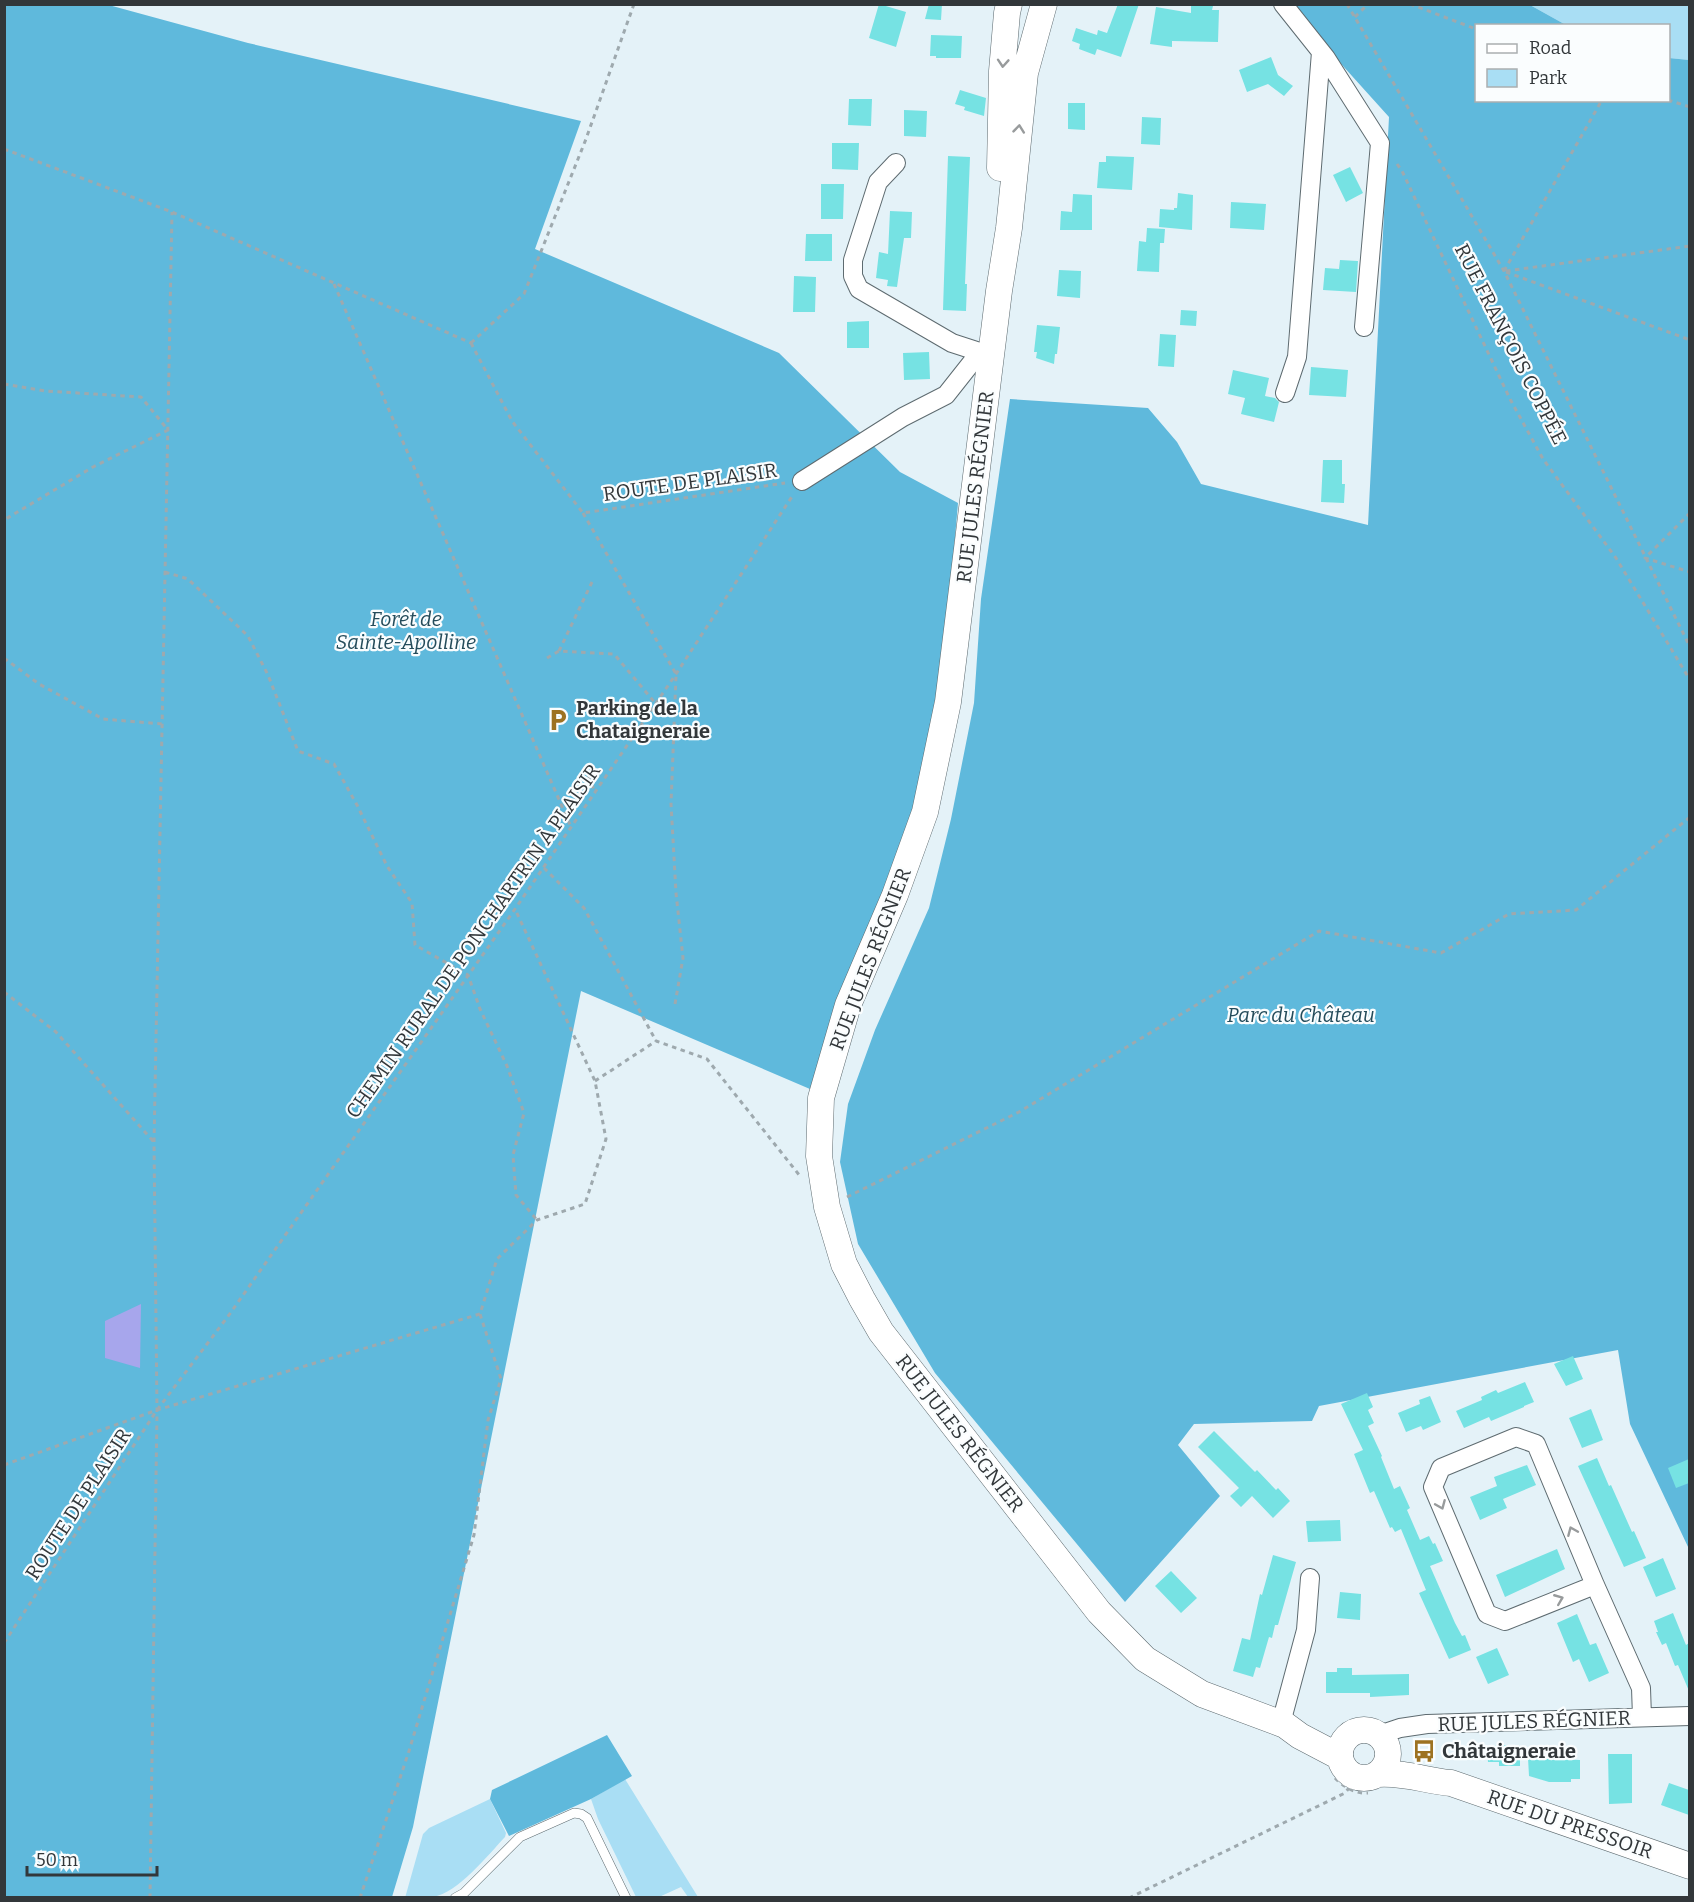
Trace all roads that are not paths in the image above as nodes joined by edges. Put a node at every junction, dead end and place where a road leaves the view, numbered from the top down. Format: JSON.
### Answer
{"nodes":[{"id":1,"x":1009,"y":4,"type":"edge"},
{"id":2,"x":1044,"y":4,"type":"edge"},
{"id":3,"x":1282,"y":4,"type":"edge"},
{"id":4,"x":1321,"y":52,"type":"junction"},
{"id":5,"x":896,"y":163,"type":"dead end"},
{"id":6,"x":999,"y":291,"type":"junction"},
{"id":7,"x":1364,"y":327,"type":"dead end"},
{"id":8,"x":986,"y":354,"type":"junction"},
{"id":9,"x":1285,"y":393,"type":"dead end"},
{"id":10,"x":802,"y":481,"type":"road end"},
{"id":11,"x":1310,"y":1578,"type":"dead end"},
{"id":12,"x":1594,"y":1585,"type":"junction"},
{"id":13,"x":1689,"y":1716,"type":"edge"},
{"id":14,"x":1642,"y":1717,"type":"junction"},
{"id":15,"x":1283,"y":1724,"type":"junction"},
{"id":16,"x":1383,"y":1741,"type":"junction"},
{"id":17,"x":1340,"y":1755,"type":"junction"},
{"id":18,"x":1363,"y":1783,"type":"junction"},
{"id":19,"x":1451,"y":1783,"type":"junction"},
{"id":20,"x":1689,"y":1866,"type":"edge"},
{"id":21,"x":455,"y":1898,"type":"edge"},
{"id":22,"x":626,"y":1898,"type":"edge"}],
"edges":[{"from":1,"to":6,"type":"street","name":"RUE JULES RÉGNIER","one_way":true},
{"from":6,"to":2,"type":"street","name":"RUE JULES RÉGNIER","one_way":true},
{"from":3,"to":4,"type":"street"},
{"from":4,"to":7,"type":"street"},
{"from":4,"to":9,"type":"street"},
{"from":5,"to":8,"type":"street"},
{"from":6,"to":8,"type":"street","name":"RUE JULES RÉGNIER"},
{"from":8,"to":10,"type":"street"},
{"from":8,"to":15,"type":"street","name":"RUE JULES RÉGNIER"},
{"from":11,"to":15,"type":"street"},
{"from":12,"to":12,"type":"street","one_way":true},
{"from":12,"to":14,"type":"street"},
{"from":13,"to":14,"type":"street","name":"RUE JULES RÉGNIER"},
{"from":14,"to":16,"type":"street","name":"RUE JULES RÉGNIER"},
{"from":15,"to":17,"type":"street"},
{"from":16,"to":17,"type":"street"},
{"from":16,"to":18,"type":"street"},
{"from":16,"to":19,"type":"street","name":"RUE DU PRESSOIR"},
{"from":17,"to":18,"type":"street"},
{"from":18,"to":19,"type":"street","name":"RUE DU PRESSOIR"},
{"from":19,"to":20,"type":"street","name":"RUE DU PRESSOIR"},
{"from":21,"to":22,"type":"lane"}]}
